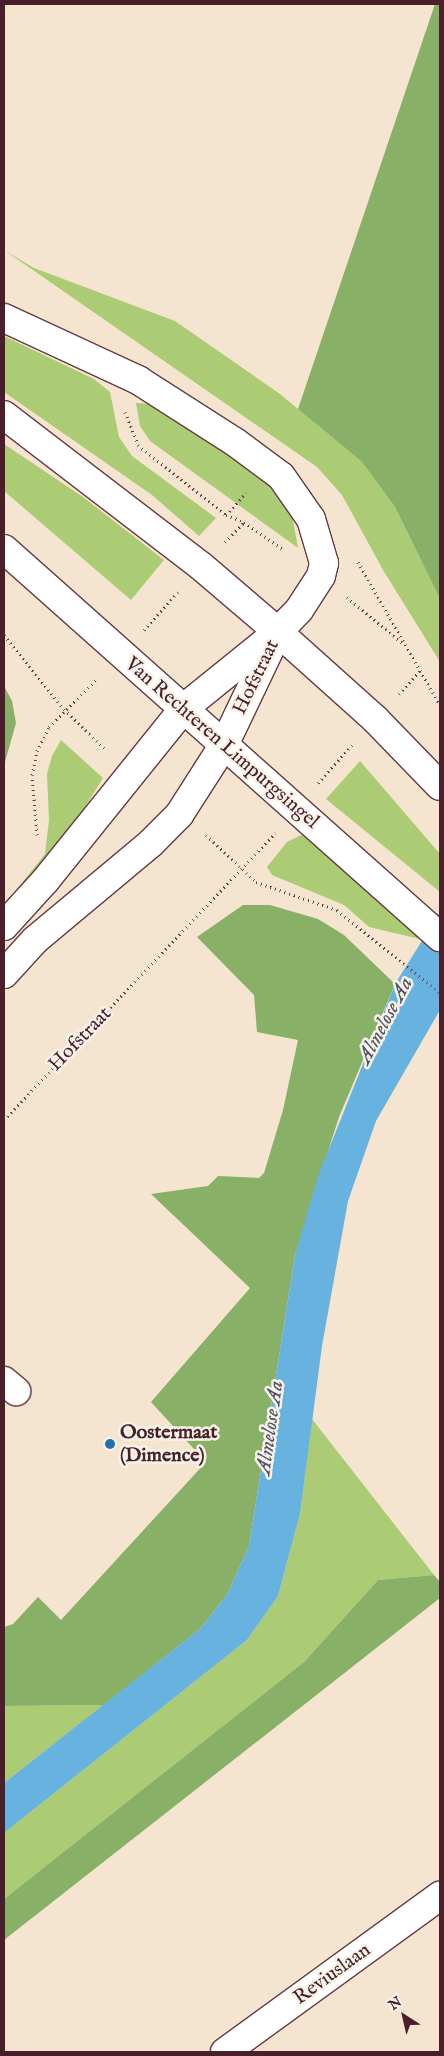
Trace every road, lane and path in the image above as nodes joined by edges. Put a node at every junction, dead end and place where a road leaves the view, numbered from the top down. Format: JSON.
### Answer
{"nodes":[{"id":1,"x":4,"y":318,"type":"edge"},
{"id":2,"x":124,"y":408,"type":"dead end"},
{"id":3,"x":4,"y":415,"type":"edge"},
{"id":4,"x":4,"y":549,"type":"edge"},
{"id":5,"x":201,"y":566,"type":"junction"},
{"id":6,"x":278,"y":632,"type":"junction"},
{"id":7,"x":402,"y":643,"type":"dead end"},
{"id":8,"x":122,"y":655,"type":"junction"},
{"id":9,"x":420,"y":671,"type":"junction"},
{"id":10,"x":440,"y":705,"type":"edge"},
{"id":11,"x":184,"y":708,"type":"junction"},
{"id":12,"x":375,"y":720,"type":"junction"},
{"id":13,"x":225,"y":743,"type":"junction"},
{"id":14,"x":440,"y":786,"type":"edge"},
{"id":15,"x":296,"y":808,"type":"junction"},
{"id":16,"x":36,"y":839,"type":"dead end"},
{"id":17,"x":4,"y":926,"type":"edge"},
{"id":18,"x":440,"y":937,"type":"edge"},
{"id":19,"x":404,"y":961,"type":"dead end"},
{"id":20,"x":4,"y":974,"type":"edge"},
{"id":21,"x":440,"y":993,"type":"edge"},
{"id":22,"x":4,"y":1120,"type":"edge"},
{"id":23,"x":440,"y":1896,"type":"edge"},
{"id":24,"x":225,"y":2052,"type":"edge"}],
"edges":[{"from":1,"to":6,"type":"main road"},
{"from":2,"to":5,"type":"path"},
{"from":3,"to":5,"type":"main road"},
{"from":4,"to":8,"type":"main road","name":"Van Rechteren Limpurgsingel"},
{"from":5,"to":6,"type":"main road"},
{"from":5,"to":8,"type":"path"},
{"from":6,"to":11,"type":"main road","name":"Hofstraat"},
{"from":6,"to":12,"type":"main road"},
{"from":6,"to":13,"type":"main road","name":"Hofstraat"},
{"from":7,"to":9,"type":"path"},
{"from":8,"to":11,"type":"main road","name":"Van Rechteren Limpurgsingel"},
{"from":8,"to":16,"type":"path"},
{"from":9,"to":10,"type":"path"},
{"from":9,"to":12,"type":"path","name":"Hofstraat"},
{"from":11,"to":13,"type":"main road","name":"Van Rechteren Limpurgsingel"},
{"from":11,"to":17,"type":"main road","name":"Hofstraat"},
{"from":12,"to":14,"type":"main road"},
{"from":12,"to":15,"type":"path","name":"Hofstraat"},
{"from":13,"to":15,"type":"main road","name":"Van Rechteren Limpurgsingel"},
{"from":13,"to":20,"type":"main road","name":"Hofstraat"},
{"from":15,"to":18,"type":"main road","name":"Van Rechteren Limpurgsingel"},
{"from":15,"to":22,"type":"path","name":"Hofstraat"},
{"from":19,"to":21,"type":"path"},
{"from":23,"to":24,"type":"main road","name":"Reviuslaan"}]}
